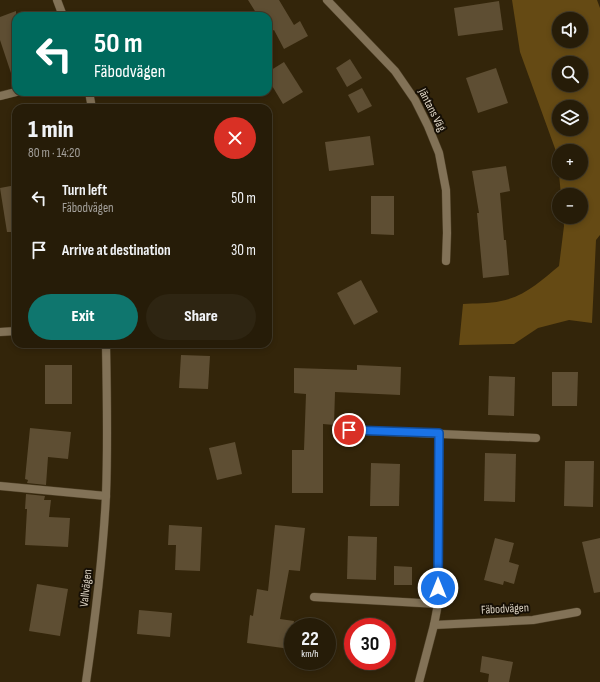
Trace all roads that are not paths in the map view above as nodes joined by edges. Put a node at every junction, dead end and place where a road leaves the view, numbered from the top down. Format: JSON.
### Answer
{"nodes":[{"id":1,"x":57,"y":0,"type":"edge"},
{"id":2,"x":327,"y":0,"type":"edge"},
{"id":3,"x":62,"y":12,"type":"edge"},
{"id":4,"x":12,"y":93,"type":"edge"},
{"id":5,"x":0,"y":96,"type":"edge"},
{"id":6,"x":446,"y":261,"type":"dead end"},
{"id":7,"x":12,"y":331,"type":"edge"},
{"id":8,"x":0,"y":332,"type":"edge"},
{"id":9,"x":106,"y":348,"type":"edge"},
{"id":10,"x":349,"y":430,"type":"dead end"},
{"id":11,"x":439,"y":433,"type":"junction"},
{"id":12,"x":536,"y":438,"type":"dead end"},
{"id":13,"x":0,"y":486,"type":"edge"},
{"id":14,"x":106,"y":496,"type":"junction"},
{"id":15,"x":314,"y":597,"type":"dead end"},
{"id":16,"x":438,"y":604,"type":"junction"},
{"id":17,"x":577,"y":612,"type":"dead end"},
{"id":18,"x":434,"y":625,"type":"junction"},
{"id":19,"x":86,"y":682,"type":"edge"},
{"id":20,"x":419,"y":682,"type":"edge"}],
"edges":[{"from":1,"to":3,"type":"street"},
{"from":2,"to":6,"type":"street","name":"Jäntans Väg"},
{"from":4,"to":5,"type":"street"},
{"from":7,"to":8,"type":"street"},
{"from":9,"to":14,"type":"street","name":"Vallvägen"},
{"from":10,"to":11,"type":"street"},
{"from":11,"to":12,"type":"street"},
{"from":11,"to":16,"type":"street"},
{"from":13,"to":14,"type":"street"},
{"from":14,"to":19,"type":"street","name":"Vallvägen"},
{"from":15,"to":16,"type":"street"},
{"from":16,"to":18,"type":"street"},
{"from":17,"to":18,"type":"street","name":"Fäbodvägen"},
{"from":18,"to":20,"type":"street"}]}
